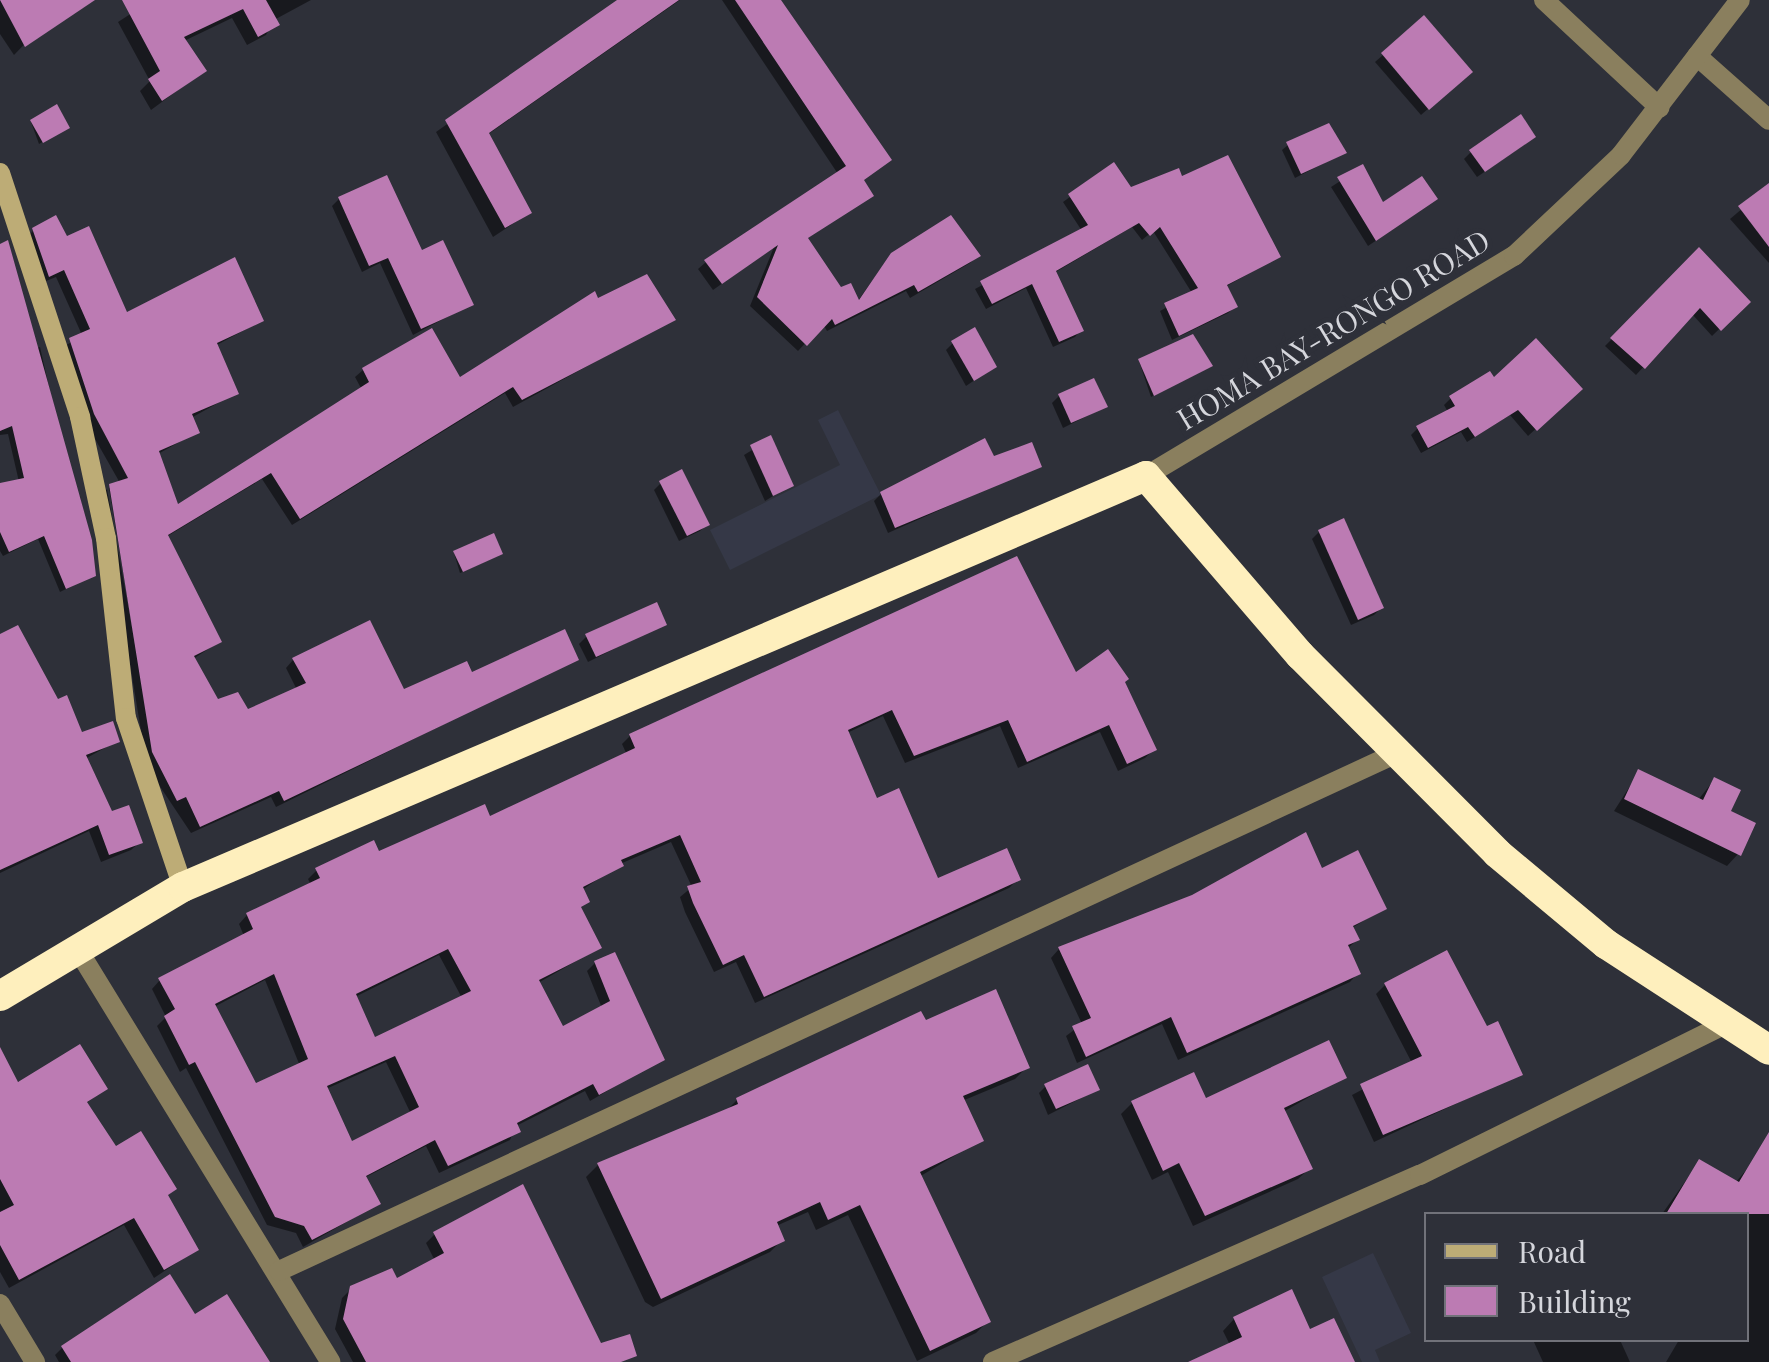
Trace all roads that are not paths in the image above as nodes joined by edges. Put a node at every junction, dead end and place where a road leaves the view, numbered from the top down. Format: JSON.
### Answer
{"nodes":[{"id":1,"x":1544,"y":0,"type":"edge"},
{"id":2,"x":1740,"y":0,"type":"edge"},
{"id":3,"x":1697,"y":56,"type":"junction"},
{"id":4,"x":1660,"y":108,"type":"junction"},
{"id":5,"x":1769,"y":120,"type":"edge"},
{"id":6,"x":0,"y":173,"type":"edge"},
{"id":7,"x":1146,"y":476,"type":"junction"},
{"id":8,"x":1394,"y":754,"type":"junction"},
{"id":9,"x":184,"y":887,"type":"junction"},
{"id":10,"x":78,"y":950,"type":"junction"},
{"id":11,"x":0,"y":996,"type":"edge"},
{"id":12,"x":1723,"y":1025,"type":"junction"},
{"id":13,"x":1769,"y":1050,"type":"edge"},
{"id":14,"x":279,"y":1272,"type":"junction"},
{"id":15,"x":0,"y":1304,"type":"edge"},
{"id":16,"x":35,"y":1362,"type":"edge"},
{"id":17,"x":330,"y":1362,"type":"edge"},
{"id":18,"x":992,"y":1362,"type":"edge"}],
"edges":[{"from":1,"to":4,"type":"street"},
{"from":2,"to":3,"type":"street","name":"HOMA BAY-RONGO ROAD"},
{"from":3,"to":4,"type":"street","name":"HOMA BAY-RONGO ROAD"},
{"from":3,"to":5,"type":"street"},
{"from":4,"to":7,"type":"street","name":"HOMA BAY-RONGO ROAD"},
{"from":6,"to":9,"type":"street"},
{"from":7,"to":8,"type":"highway"},
{"from":7,"to":9,"type":"highway"},
{"from":8,"to":12,"type":"highway"},
{"from":8,"to":14,"type":"street"},
{"from":9,"to":10,"type":"highway"},
{"from":10,"to":11,"type":"highway"},
{"from":10,"to":14,"type":"street"},
{"from":12,"to":13,"type":"highway"},
{"from":12,"to":18,"type":"street"},
{"from":14,"to":17,"type":"street"},
{"from":15,"to":16,"type":"street"}]}
